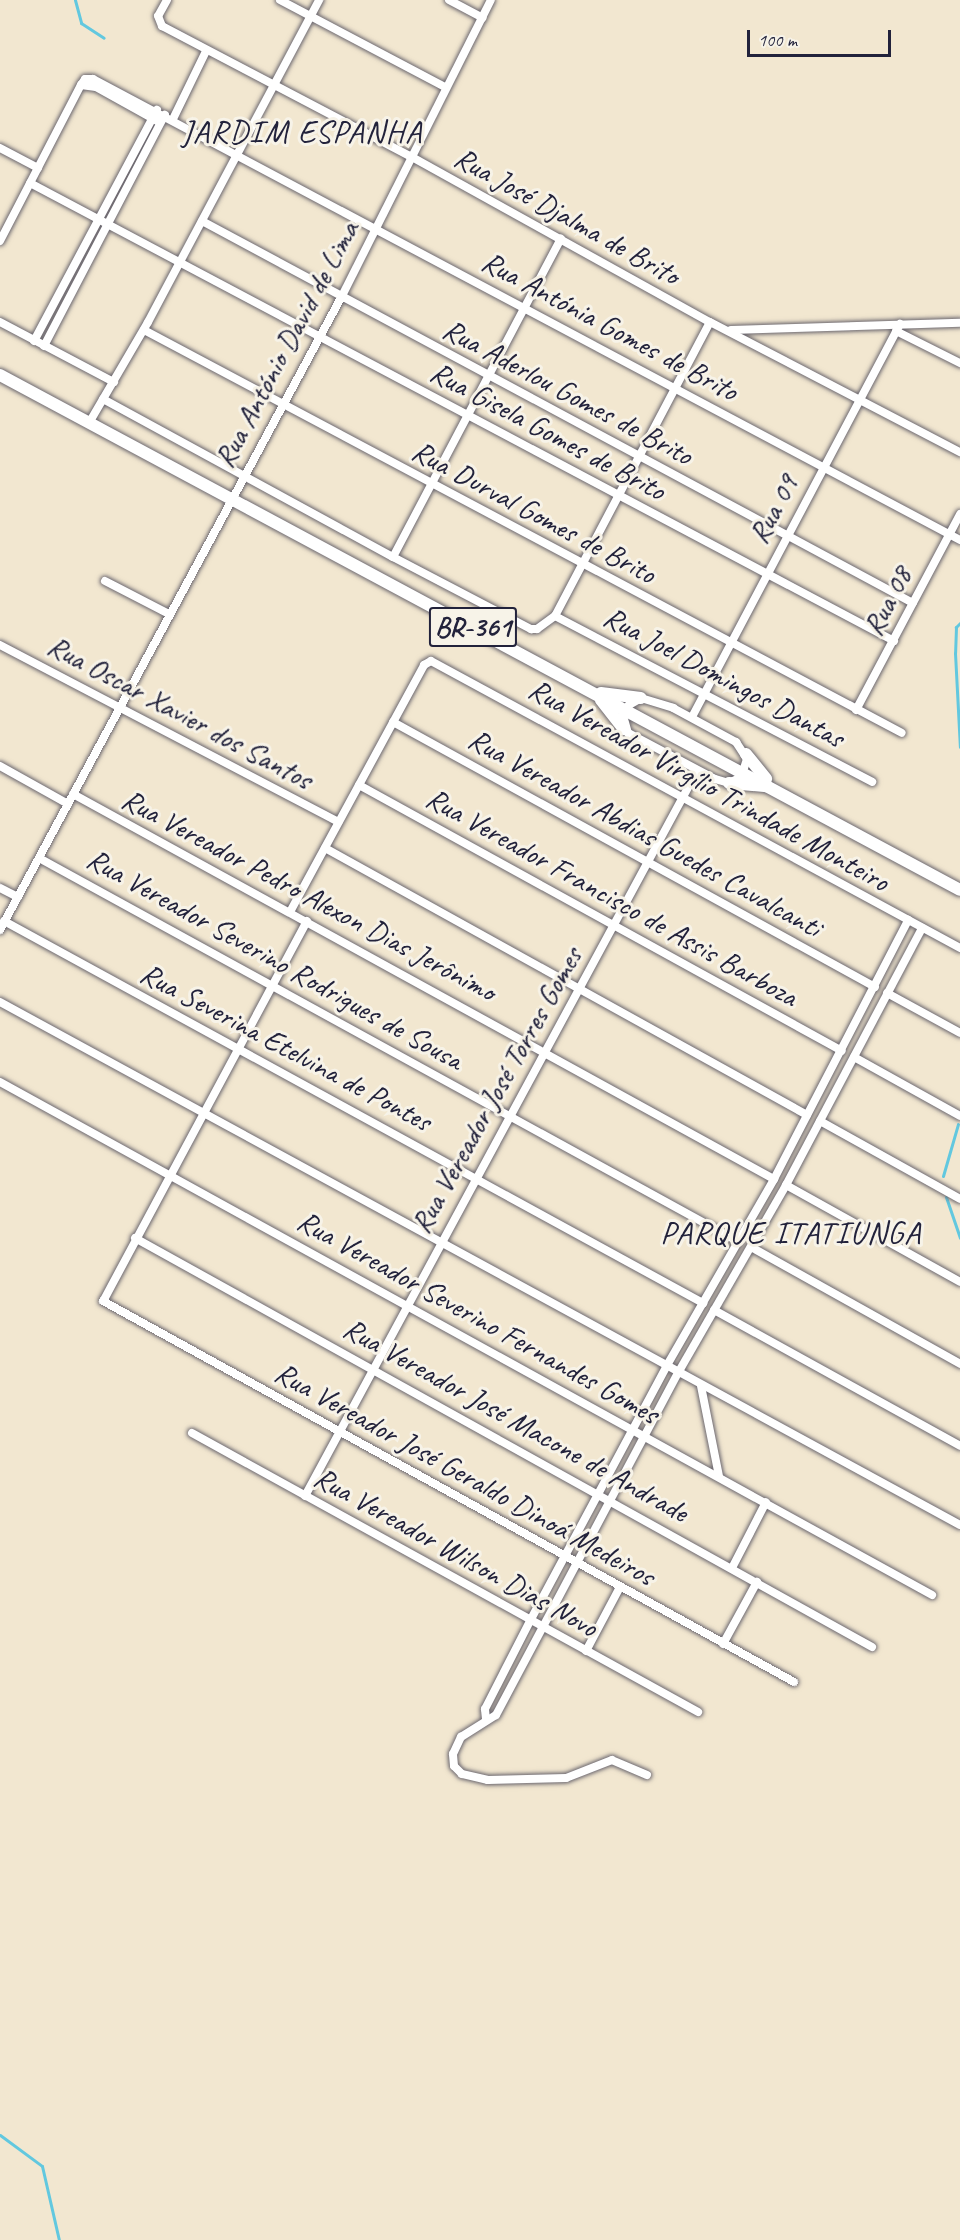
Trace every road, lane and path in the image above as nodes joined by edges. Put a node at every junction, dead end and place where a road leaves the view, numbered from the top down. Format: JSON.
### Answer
{"nodes":[{"id":1,"x":167,"y":0,"type":"edge"},
{"id":2,"x":280,"y":0,"type":"edge"},
{"id":3,"x":319,"y":0,"type":"edge"},
{"id":4,"x":449,"y":0,"type":"edge"},
{"id":5,"x":492,"y":0,"type":"edge"},
{"id":6,"x":310,"y":17,"type":"junction"},
{"id":7,"x":483,"y":18,"type":"junction"},
{"id":8,"x":206,"y":51,"type":"junction"},
{"id":9,"x":273,"y":84,"type":"junction"},
{"id":10,"x":81,"y":85,"type":"junction"},
{"id":11,"x":445,"y":87,"type":"junction"},
{"id":12,"x":165,"y":115,"type":"junction"},
{"id":13,"x":152,"y":119,"type":"junction"},
{"id":14,"x":161,"y":124,"type":"junction"},
{"id":15,"x":0,"y":148,"type":"edge"},
{"id":16,"x":238,"y":153,"type":"junction"},
{"id":17,"x":410,"y":156,"type":"junction"},
{"id":18,"x":38,"y":168,"type":"junction"},
{"id":19,"x":30,"y":183,"type":"junction"},
{"id":20,"x":98,"y":218,"type":"junction"},
{"id":21,"x":202,"y":221,"type":"junction"},
{"id":22,"x":109,"y":223,"type":"junction"},
{"id":23,"x":376,"y":228,"type":"junction"},
{"id":24,"x":561,"y":238,"type":"junction"},
{"id":25,"x":0,"y":240,"type":"edge"},
{"id":26,"x":182,"y":260,"type":"junction"},
{"id":27,"x":342,"y":296,"type":"junction"},
{"id":28,"x":525,"y":310,"type":"junction"},
{"id":29,"x":0,"y":322,"type":"edge"},
{"id":30,"x":710,"y":322,"type":"junction"},
{"id":31,"x":960,"y":322,"type":"edge"},
{"id":32,"x":898,"y":328,"type":"junction"},
{"id":33,"x":144,"y":330,"type":"junction"},
{"id":34,"x":731,"y":330,"type":"junction"},
{"id":35,"x":319,"y":335,"type":"junction"},
{"id":36,"x":34,"y":341,"type":"junction"},
{"id":37,"x":44,"y":346,"type":"junction"},
{"id":38,"x":960,"y":363,"type":"edge"},
{"id":39,"x":0,"y":375,"type":"edge"},
{"id":40,"x":490,"y":378,"type":"junction"},
{"id":41,"x":114,"y":382,"type":"junction"},
{"id":42,"x":674,"y":388,"type":"junction"},
{"id":43,"x":859,"y":398,"type":"junction"},
{"id":44,"x":104,"y":399,"type":"junction"},
{"id":45,"x":282,"y":404,"type":"junction"},
{"id":46,"x":469,"y":416,"type":"junction"},
{"id":47,"x":90,"y":423,"type":"junction"},
{"id":48,"x":960,"y":452,"type":"edge"},
{"id":49,"x":638,"y":458,"type":"junction"},
{"id":50,"x":823,"y":466,"type":"junction"},
{"id":51,"x":243,"y":474,"type":"junction"},
{"id":52,"x":432,"y":485,"type":"junction"},
{"id":53,"x":619,"y":495,"type":"junction"},
{"id":54,"x":230,"y":498,"type":"junction"},
{"id":55,"x":960,"y":514,"type":"edge"},
{"id":56,"x":949,"y":534,"type":"junction"},
{"id":57,"x":785,"y":536,"type":"junction"},
{"id":58,"x":960,"y":540,"type":"edge"},
{"id":59,"x":393,"y":557,"type":"junction"},
{"id":60,"x":581,"y":565,"type":"junction"},
{"id":61,"x":767,"y":574,"type":"junction"},
{"id":62,"x":105,"y":581,"type":"dead end"},
{"id":63,"x":913,"y":603,"type":"junction"},
{"id":64,"x":169,"y":614,"type":"junction"},
{"id":65,"x":555,"y":615,"type":"junction"},
{"id":66,"x":894,"y":641,"type":"junction"},
{"id":67,"x":731,"y":642,"type":"junction"},
{"id":68,"x":0,"y":645,"type":"edge"},
{"id":69,"x":594,"y":693,"type":"junction"},
{"id":70,"x":704,"y":694,"type":"junction"},
{"id":71,"x":641,"y":698,"type":"junction"},
{"id":72,"x":118,"y":708,"type":"junction"},
{"id":73,"x":625,"y":710,"type":"junction"},
{"id":74,"x":856,"y":710,"type":"junction"},
{"id":75,"x":692,"y":717,"type":"junction"},
{"id":76,"x":393,"y":722,"type":"junction"},
{"id":77,"x":624,"y":729,"type":"junction"},
{"id":78,"x":902,"y":733,"type":"dead end"},
{"id":79,"x":746,"y":754,"type":"junction"},
{"id":80,"x":0,"y":766,"type":"edge"},
{"id":81,"x":697,"y":771,"type":"junction"},
{"id":82,"x":744,"y":771,"type":"junction"},
{"id":83,"x":872,"y":782,"type":"dead end"},
{"id":84,"x":729,"y":783,"type":"junction"},
{"id":85,"x":359,"y":785,"type":"junction"},
{"id":86,"x":773,"y":786,"type":"junction"},
{"id":87,"x":73,"y":794,"type":"junction"},
{"id":88,"x":682,"y":797,"type":"junction"},
{"id":89,"x":68,"y":804,"type":"junction"},
{"id":90,"x":339,"y":822,"type":"junction"},
{"id":91,"x":325,"y":848,"type":"junction"},
{"id":92,"x":39,"y":858,"type":"junction"},
{"id":93,"x":649,"y":860,"type":"junction"},
{"id":94,"x":0,"y":888,"type":"edge"},
{"id":95,"x":960,"y":890,"type":"edge"},
{"id":96,"x":18,"y":897,"type":"junction"},
{"id":97,"x":290,"y":912,"type":"junction"},
{"id":98,"x":4,"y":921,"type":"junction"},
{"id":99,"x":307,"y":921,"type":"junction"},
{"id":100,"x":908,"y":921,"type":"junction"},
{"id":101,"x":614,"y":924,"type":"junction"},
{"id":102,"x":921,"y":928,"type":"junction"},
{"id":103,"x":0,"y":930,"type":"edge"},
{"id":104,"x":960,"y":948,"type":"edge"},
{"id":105,"x":272,"y":983,"type":"junction"},
{"id":106,"x":874,"y":987,"type":"junction"},
{"id":107,"x":579,"y":988,"type":"junction"},
{"id":108,"x":887,"y":993,"type":"junction"},
{"id":109,"x":0,"y":1002,"type":"edge"},
{"id":110,"x":960,"y":1033,"type":"edge"},
{"id":111,"x":237,"y":1048,"type":"junction"},
{"id":112,"x":545,"y":1051,"type":"junction"},
{"id":113,"x":842,"y":1051,"type":"junction"},
{"id":114,"x":854,"y":1057,"type":"junction"},
{"id":115,"x":0,"y":1082,"type":"edge"},
{"id":116,"x":203,"y":1112,"type":"junction"},
{"id":117,"x":510,"y":1115,"type":"junction"},
{"id":118,"x":807,"y":1115,"type":"junction"},
{"id":119,"x":960,"y":1116,"type":"edge"},
{"id":120,"x":820,"y":1121,"type":"junction"},
{"id":121,"x":168,"y":1174,"type":"junction"},
{"id":122,"x":476,"y":1178,"type":"junction"},
{"id":123,"x":774,"y":1179,"type":"junction"},
{"id":124,"x":786,"y":1185,"type":"junction"},
{"id":125,"x":960,"y":1199,"type":"edge"},
{"id":126,"x":135,"y":1238,"type":"junction"},
{"id":127,"x":441,"y":1241,"type":"junction"},
{"id":128,"x":739,"y":1242,"type":"junction"},
{"id":129,"x":751,"y":1247,"type":"junction"},
{"id":130,"x":960,"y":1282,"type":"edge"},
{"id":131,"x":703,"y":1304,"type":"junction"},
{"id":132,"x":406,"y":1305,"type":"junction"},
{"id":133,"x":714,"y":1310,"type":"junction"},
{"id":134,"x":960,"y":1364,"type":"edge"},
{"id":135,"x":666,"y":1367,"type":"junction"},
{"id":136,"x":374,"y":1368,"type":"junction"},
{"id":137,"x":678,"y":1373,"type":"junction"},
{"id":138,"x":701,"y":1386,"type":"junction"},
{"id":139,"x":633,"y":1430,"type":"junction"},
{"id":140,"x":338,"y":1431,"type":"junction"},
{"id":141,"x":192,"y":1433,"type":"dead end"},
{"id":142,"x":644,"y":1436,"type":"junction"},
{"id":143,"x":959,"y":1444,"type":"edge"},
{"id":144,"x":719,"y":1476,"type":"junction"},
{"id":145,"x":599,"y":1494,"type":"junction"},
{"id":146,"x":305,"y":1496,"type":"junction"},
{"id":147,"x":611,"y":1500,"type":"junction"},
{"id":148,"x":766,"y":1502,"type":"junction"},
{"id":149,"x":960,"y":1525,"type":"edge"},
{"id":150,"x":564,"y":1558,"type":"junction"},
{"id":151,"x":577,"y":1565,"type":"junction"},
{"id":152,"x":732,"y":1568,"type":"junction"},
{"id":153,"x":757,"y":1582,"type":"junction"},
{"id":154,"x":620,"y":1587,"type":"junction"},
{"id":155,"x":932,"y":1595,"type":"dead end"},
{"id":156,"x":530,"y":1621,"type":"junction"},
{"id":157,"x":543,"y":1627,"type":"junction"},
{"id":158,"x":723,"y":1644,"type":"junction"},
{"id":159,"x":872,"y":1647,"type":"dead end"},
{"id":160,"x":586,"y":1651,"type":"junction"},
{"id":161,"x":794,"y":1682,"type":"dead end"},
{"id":162,"x":698,"y":1712,"type":"dead end"},
{"id":163,"x":486,"y":1719,"type":"junction"},
{"id":164,"x":647,"y":1775,"type":"dead end"}],
"edges":[{"from":1,"to":8,"type":"street","name":"Rua José Djalma de Brito"},
{"from":2,"to":6,"type":"street"},
{"from":3,"to":6,"type":"street"},
{"from":4,"to":7,"type":"street"},
{"from":5,"to":7,"type":"street","name":"Rua António David de Lima"},
{"from":6,"to":9,"type":"street"},
{"from":6,"to":11,"type":"street"},
{"from":7,"to":11,"type":"street","name":"Rua António David de Lima"},
{"from":8,"to":9,"type":"street","name":"Rua José Djalma de Brito"},
{"from":8,"to":12,"type":"street"},
{"from":9,"to":16,"type":"street"},
{"from":9,"to":17,"type":"street","name":"Rua José Djalma de Brito"},
{"from":10,"to":12,"type":"street","name":"Rua Antónia Gomes de Brito"},
{"from":10,"to":13,"type":"street"},
{"from":10,"to":18,"type":"street"},
{"from":11,"to":17,"type":"street","name":"Rua António David de Lima"},
{"from":12,"to":13,"type":"street"},
{"from":12,"to":14,"type":"street"},
{"from":12,"to":16,"type":"street","name":"Rua Antónia Gomes de Brito"},
{"from":13,"to":14,"type":"street"},
{"from":13,"to":20,"type":"street"},
{"from":14,"to":22,"type":"street"},
{"from":15,"to":18,"type":"street"},
{"from":16,"to":21,"type":"street"},
{"from":16,"to":23,"type":"street","name":"Rua Antónia Gomes de Brito"},
{"from":17,"to":23,"type":"street","name":"Rua António David de Lima"},
{"from":17,"to":24,"type":"street","name":"Rua José Djalma de Brito"},
{"from":18,"to":19,"type":"street"},
{"from":19,"to":20,"type":"street","name":"Rua Gisela Gomes de Brito"},
{"from":19,"to":25,"type":"street"},
{"from":20,"to":22,"type":"street","name":"Rua Gisela Gomes de Brito"},
{"from":20,"to":36,"type":"street"},
{"from":21,"to":26,"type":"street"},
{"from":21,"to":27,"type":"street","name":"Rua Aderlou Gomes de Brito"},
{"from":22,"to":26,"type":"street","name":"Rua Gisela Gomes de Brito"},
{"from":22,"to":37,"type":"street"},
{"from":23,"to":27,"type":"street","name":"Rua António David de Lima"},
{"from":23,"to":28,"type":"street","name":"Rua Antónia Gomes de Brito"},
{"from":24,"to":28,"type":"street"},
{"from":24,"to":30,"type":"street","name":"Rua José Djalma de Brito"},
{"from":26,"to":33,"type":"street"},
{"from":26,"to":35,"type":"street","name":"Rua Gisela Gomes de Brito"},
{"from":27,"to":35,"type":"street","name":"Rua António David de Lima"},
{"from":27,"to":40,"type":"street","name":"Rua Aderlou Gomes de Brito"},
{"from":28,"to":40,"type":"street"},
{"from":28,"to":42,"type":"street","name":"Rua Antónia Gomes de Brito"},
{"from":29,"to":36,"type":"street"},
{"from":30,"to":34,"type":"street","name":"Rua José Djalma de Brito"},
{"from":30,"to":42,"type":"street"},
{"from":31,"to":32,"type":"street"},
{"from":32,"to":34,"type":"street"},
{"from":32,"to":38,"type":"street"},
{"from":32,"to":43,"type":"street","name":"Rua 09"},
{"from":33,"to":41,"type":"street"},
{"from":33,"to":45,"type":"street","name":"Rua Durval Gomes de Brito"},
{"from":34,"to":43,"type":"street","name":"Rua José Djalma de Brito"},
{"from":35,"to":45,"type":"street","name":"Rua António David de Lima"},
{"from":35,"to":46,"type":"street","name":"Rua Gisela Gomes de Brito"},
{"from":36,"to":37,"type":"street"},
{"from":37,"to":41,"type":"street"},
{"from":39,"to":47,"type":"main road","number":"BR-361"},
{"from":40,"to":46,"type":"street"},
{"from":40,"to":49,"type":"street","name":"Rua Aderlou Gomes de Brito"},
{"from":41,"to":44,"type":"street"},
{"from":42,"to":49,"type":"street"},
{"from":42,"to":50,"type":"street","name":"Rua Antónia Gomes de Brito"},
{"from":43,"to":48,"type":"street","name":"Rua José Djalma de Brito"},
{"from":43,"to":50,"type":"street","name":"Rua 09"},
{"from":44,"to":47,"type":"street"},
{"from":44,"to":51,"type":"street"},
{"from":45,"to":51,"type":"street","name":"Rua António David de Lima"},
{"from":45,"to":52,"type":"street","name":"Rua Durval Gomes de Brito"},
{"from":46,"to":52,"type":"street"},
{"from":46,"to":53,"type":"street","name":"Rua Gisela Gomes de Brito"},
{"from":47,"to":54,"type":"main road","number":"BR-361"},
{"from":49,"to":53,"type":"street"},
{"from":49,"to":57,"type":"street","name":"Rua Aderlou Gomes de Brito"},
{"from":50,"to":56,"type":"street","name":"Rua Antónia Gomes de Brito"},
{"from":50,"to":57,"type":"street","name":"Rua 09"},
{"from":51,"to":54,"type":"street","name":"Rua António David de Lima"},
{"from":51,"to":59,"type":"street"},
{"from":52,"to":59,"type":"street"},
{"from":52,"to":60,"type":"street","name":"Rua Durval Gomes de Brito"},
{"from":53,"to":60,"type":"street"},
{"from":53,"to":61,"type":"street","name":"Rua Gisela Gomes de Brito"},
{"from":54,"to":64,"type":"street","name":"Rua António David de Lima"},
{"from":54,"to":69,"type":"main road","number":"BR-361"},
{"from":55,"to":56,"type":"street","name":"Rua 08"},
{"from":56,"to":58,"type":"street","name":"Rua Antónia Gomes de Brito"},
{"from":56,"to":63,"type":"street","name":"Rua 08"},
{"from":57,"to":61,"type":"street","name":"Rua 09"},
{"from":57,"to":63,"type":"street","name":"Rua Aderlou Gomes de Brito"},
{"from":59,"to":65,"type":"street"},
{"from":60,"to":65,"type":"street"},
{"from":60,"to":67,"type":"street","name":"Rua Durval Gomes de Brito"},
{"from":61,"to":66,"type":"street","name":"Rua Gisela Gomes de Brito"},
{"from":61,"to":67,"type":"street","name":"Rua 09"},
{"from":62,"to":64,"type":"street"},
{"from":63,"to":66,"type":"street","name":"Rua 08"},
{"from":64,"to":72,"type":"street","name":"Rua António David de Lima"},
{"from":65,"to":70,"type":"street","name":"Rua Joel Domingos Dantas"},
{"from":66,"to":74,"type":"street","name":"Rua 08"},
{"from":67,"to":70,"type":"street","name":"Rua 09"},
{"from":67,"to":74,"type":"street","name":"Rua Durval Gomes de Brito"},
{"from":68,"to":72,"type":"street","name":"Rua Oscar Xavier dos Santos"},
{"from":69,"to":71,"type":"main road"},
{"from":69,"to":73,"type":"main road","number":"BR-361"},
{"from":69,"to":77,"type":"main road"},
{"from":70,"to":75,"type":"street","name":"Rua 09"},
{"from":70,"to":83,"type":"street","name":"Rua Joel Domingos Dantas"},
{"from":71,"to":73,"type":"street"},
{"from":71,"to":75,"type":"street"},
{"from":72,"to":87,"type":"street","name":"Rua António David de Lima"},
{"from":72,"to":90,"type":"street","name":"Rua Oscar Xavier dos Santos"},
{"from":73,"to":77,"type":"street"},
{"from":73,"to":82,"type":"main road","number":"BR-361"},
{"from":74,"to":78,"type":"street","name":"Rua Durval Gomes de Brito"},
{"from":75,"to":79,"type":"street"},
{"from":76,"to":85,"type":"street"},
{"from":76,"to":88,"type":"street","name":"Rua Vereador Virgílio Trindade Monteiro"},
{"from":76,"to":93,"type":"street","name":"Rua Vereador Abdias Guedes Cavalcanti"},
{"from":77,"to":81,"type":"street"},
{"from":79,"to":82,"type":"street"},
{"from":79,"to":86,"type":"main road"},
{"from":80,"to":89,"type":"street"},
{"from":81,"to":84,"type":"street"},
{"from":81,"to":88,"type":"street","name":"Rua Vereador José Torres Gomes"},
{"from":82,"to":84,"type":"street"},
{"from":82,"to":86,"type":"main road","number":"BR-361"},
{"from":84,"to":86,"type":"main road"},
{"from":85,"to":90,"type":"street"},
{"from":85,"to":101,"type":"street","name":"Rua Vereador Francisco de Assis Barboza"},
{"from":86,"to":95,"type":"main road","number":"BR-361"},
{"from":87,"to":89,"type":"street","name":"Rua António David de Lima"},
{"from":87,"to":97,"type":"street","name":"Rua Vereador Pedro Alexon Dias Jerônimo"},
{"from":88,"to":93,"type":"street","name":"Rua Vereador José Torres Gomes"},
{"from":88,"to":100,"type":"street","name":"Rua Vereador Virgílio Trindade Monteiro"},
{"from":89,"to":92,"type":"street","name":"Rua António David de Lima"},
{"from":90,"to":91,"type":"street"},
{"from":91,"to":97,"type":"street"},
{"from":91,"to":107,"type":"street"},
{"from":92,"to":96,"type":"street","name":"Rua António David de Lima"},
{"from":92,"to":105,"type":"street","name":"Rua Vereador Severino Rodrigues de Sousa"},
{"from":93,"to":101,"type":"street","name":"Rua Vereador José Torres Gomes"},
{"from":93,"to":106,"type":"street","name":"Rua Vereador Abdias Guedes Cavalcanti"},
{"from":94,"to":96,"type":"street"},
{"from":96,"to":98,"type":"street","name":"Rua António David de Lima"},
{"from":97,"to":99,"type":"street","name":"Rua Vereador Pedro Alexon Dias Jerônimo"},
{"from":98,"to":103,"type":"street","name":"Rua António David de Lima"},
{"from":98,"to":111,"type":"street","name":"Rua Severina Etelvina de Pontes"},
{"from":99,"to":105,"type":"street"},
{"from":99,"to":112,"type":"street","name":"Rua Vereador Pedro Alexon Dias Jerônimo"},
{"from":100,"to":102,"type":"street","name":"Rua Vereador Virgílio Trindade Monteiro"},
{"from":100,"to":106,"type":"street"},
{"from":101,"to":107,"type":"street","name":"Rua Vereador José Torres Gomes"},
{"from":101,"to":113,"type":"street","name":"Rua Vereador Francisco de Assis Barboza"},
{"from":102,"to":104,"type":"street","name":"Rua Vereador Virgílio Trindade Monteiro"},
{"from":102,"to":108,"type":"street"},
{"from":105,"to":111,"type":"street"},
{"from":105,"to":117,"type":"street","name":"Rua Vereador Severino Rodrigues de Sousa"},
{"from":106,"to":113,"type":"street"},
{"from":107,"to":112,"type":"street","name":"Rua Vereador José Torres Gomes"},
{"from":107,"to":118,"type":"street"},
{"from":108,"to":110,"type":"street"},
{"from":108,"to":114,"type":"street"},
{"from":109,"to":116,"type":"street"},
{"from":111,"to":116,"type":"street"},
{"from":111,"to":122,"type":"street","name":"Rua Severina Etelvina de Pontes"},
{"from":112,"to":117,"type":"street","name":"Rua Vereador José Torres Gomes"},
{"from":112,"to":123,"type":"street","name":"Rua Vereador Pedro Alexon Dias Jerônimo"},
{"from":113,"to":118,"type":"street"},
{"from":114,"to":119,"type":"street"},
{"from":114,"to":120,"type":"street"},
{"from":115,"to":121,"type":"street","name":"Rua Vereador Severino Fernandes Gomes"},
{"from":116,"to":121,"type":"street"},
{"from":116,"to":127,"type":"street"},
{"from":117,"to":122,"type":"street","name":"Rua Vereador José Torres Gomes"},
{"from":117,"to":128,"type":"street","name":"Rua Vereador Severino Rodrigues de Sousa"},
{"from":118,"to":123,"type":"street"},
{"from":120,"to":124,"type":"street"},
{"from":120,"to":125,"type":"street"},
{"from":121,"to":126,"type":"street"},
{"from":121,"to":132,"type":"street","name":"Rua Vereador Severino Fernandes Gomes"},
{"from":122,"to":127,"type":"street","name":"Rua Vereador José Torres Gomes"},
{"from":122,"to":131,"type":"street","name":"Rua Severina Etelvina de Pontes"},
{"from":123,"to":128,"type":"street"},
{"from":124,"to":129,"type":"street"},
{"from":124,"to":130,"type":"street"},
{"from":126,"to":136,"type":"street","name":"Rua Vereador José Macone de Andrade"},
{"from":126,"to":140,"type":"street","name":"Rua Vereador José Geraldo Dinoá Medeiros"},
{"from":127,"to":132,"type":"street","name":"Rua Vereador José Torres Gomes"},
{"from":127,"to":135,"type":"street"},
{"from":128,"to":131,"type":"street"},
{"from":129,"to":133,"type":"street"},
{"from":129,"to":134,"type":"street"},
{"from":131,"to":135,"type":"street"},
{"from":132,"to":136,"type":"street","name":"Rua Vereador José Torres Gomes"},
{"from":132,"to":139,"type":"street","name":"Rua Vereador Severino Fernandes Gomes"},
{"from":133,"to":137,"type":"street"},
{"from":133,"to":143,"type":"street"},
{"from":135,"to":137,"type":"street"},
{"from":135,"to":139,"type":"street"},
{"from":136,"to":140,"type":"street","name":"Rua Vereador José Torres Gomes"},
{"from":136,"to":145,"type":"street","name":"Rua Vereador José Macone de Andrade"},
{"from":137,"to":138,"type":"street"},
{"from":137,"to":142,"type":"street"},
{"from":138,"to":144,"type":"street"},
{"from":138,"to":149,"type":"street"},
{"from":139,"to":142,"type":"street","name":"Rua Vereador Severino Fernandes Gomes"},
{"from":139,"to":145,"type":"street"},
{"from":140,"to":146,"type":"street","name":"Rua Vereador José Torres Gomes"},
{"from":140,"to":150,"type":"street","name":"Rua Vereador José Geraldo Dinoá Medeiros"},
{"from":141,"to":146,"type":"street","name":"Rua Vereador Wilson Dias Novo"},
{"from":142,"to":144,"type":"street","name":"Rua Vereador Severino Fernandes Gomes"},
{"from":142,"to":147,"type":"street"},
{"from":144,"to":148,"type":"street","name":"Rua Vereador Severino Fernandes Gomes"},
{"from":145,"to":147,"type":"street","name":"Rua Vereador José Macone de Andrade"},
{"from":145,"to":150,"type":"street"},
{"from":146,"to":156,"type":"street","name":"Rua Vereador Wilson Dias Novo"},
{"from":147,"to":151,"type":"street"},
{"from":147,"to":152,"type":"street","name":"Rua Vereador José Macone de Andrade"},
{"from":148,"to":152,"type":"street"},
{"from":148,"to":155,"type":"street","name":"Rua Vereador Severino Fernandes Gomes"},
{"from":150,"to":151,"type":"street","name":"Rua Vereador José Geraldo Dinoá Medeiros"},
{"from":150,"to":156,"type":"street"},
{"from":151,"to":154,"type":"street","name":"Rua Vereador José Geraldo Dinoá Medeiros"},
{"from":151,"to":157,"type":"street"},
{"from":152,"to":153,"type":"street","name":"Rua Vereador José Macone de Andrade"},
{"from":153,"to":158,"type":"street"},
{"from":153,"to":159,"type":"street","name":"Rua Vereador José Macone de Andrade"},
{"from":154,"to":158,"type":"street","name":"Rua Vereador José Geraldo Dinoá Medeiros"},
{"from":154,"to":160,"type":"street"},
{"from":156,"to":157,"type":"street","name":"Rua Vereador Wilson Dias Novo"},
{"from":156,"to":163,"type":"street"},
{"from":157,"to":160,"type":"street","name":"Rua Vereador Wilson Dias Novo"},
{"from":157,"to":163,"type":"street"},
{"from":158,"to":161,"type":"street","name":"Rua Vereador José Geraldo Dinoá Medeiros"},
{"from":160,"to":162,"type":"street","name":"Rua Vereador Wilson Dias Novo"},
{"from":163,"to":164,"type":"street"}]}
